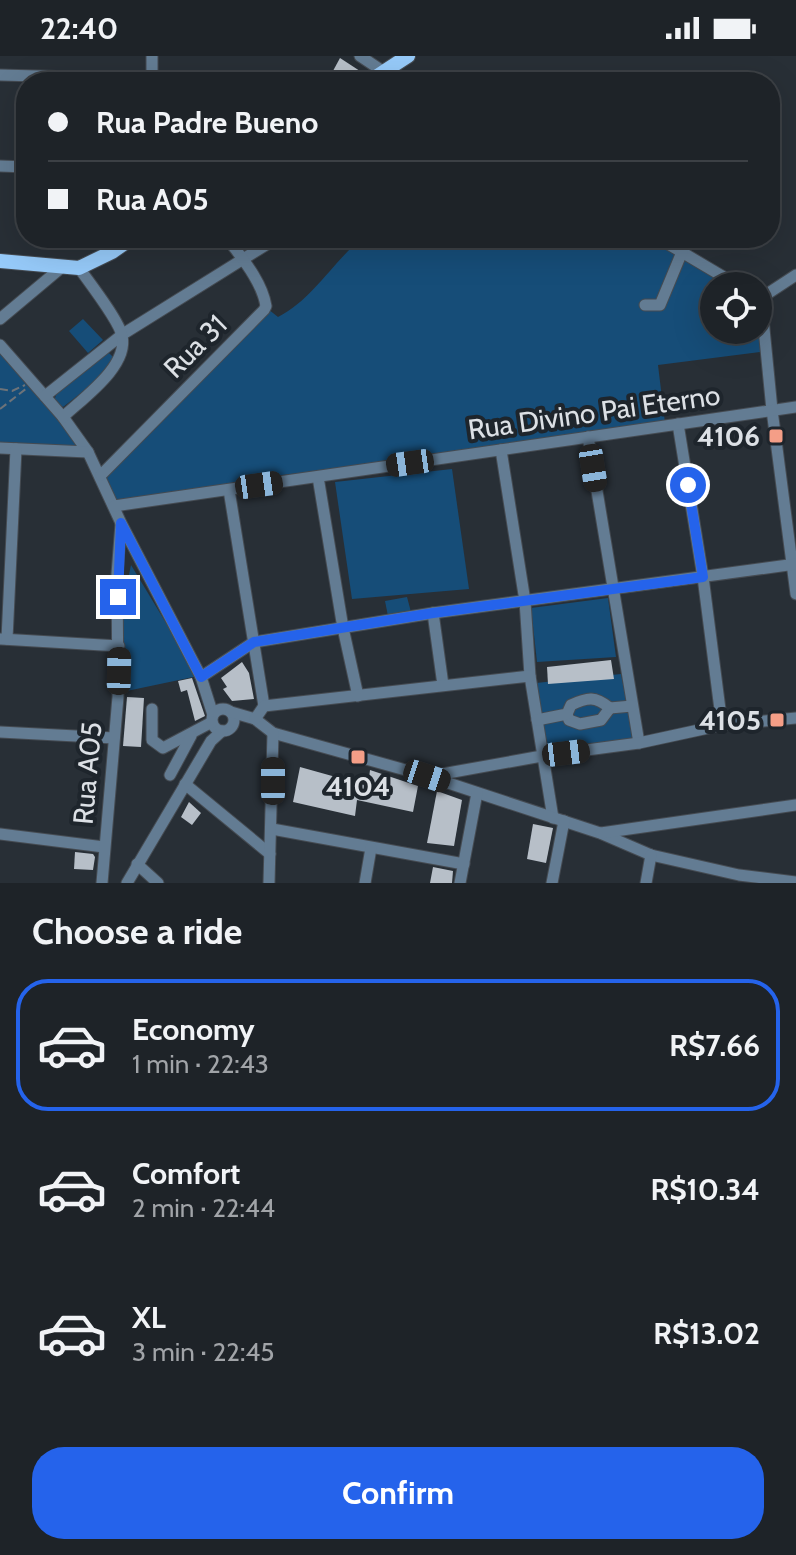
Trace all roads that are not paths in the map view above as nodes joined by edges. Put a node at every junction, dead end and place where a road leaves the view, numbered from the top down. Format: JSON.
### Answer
{"nodes":[{"id":1,"x":360,"y":56,"type":"edge"},
{"id":2,"x":408,"y":56,"type":"edge"},
{"id":3,"x":384,"y":72,"type":"joint"},
{"id":4,"x":108,"y":248,"type":"edge"},
{"id":5,"x":234,"y":248,"type":"edge"},
{"id":6,"x":263,"y":248,"type":"edge"},
{"id":7,"x":675,"y":248,"type":"edge"},
{"id":8,"x":682,"y":252,"type":"junction"},
{"id":9,"x":0,"y":261,"type":"edge"},
{"id":10,"x":244,"y":261,"type":"junction"},
{"id":11,"x":62,"y":267,"type":"junction"},
{"id":12,"x":79,"y":268,"type":"junction"},
{"id":13,"x":716,"y":272,"type":"edge"},
{"id":14,"x":796,"y":275,"type":"edge"},
{"id":15,"x":772,"y":290,"type":"edge"},
{"id":16,"x":645,"y":305,"type":"dead end"},
{"id":17,"x":0,"y":319,"type":"edge"},
{"id":18,"x":123,"y":334,"type":"junction"},
{"id":19,"x":765,"y":344,"type":"edge"},
{"id":20,"x":0,"y":345,"type":"edge"},
{"id":21,"x":45,"y":396,"type":"junction"},
{"id":22,"x":796,"y":407,"type":"edge"},
{"id":23,"x":772,"y":410,"type":"junction"},
{"id":24,"x":63,"y":417,"type":"junction"},
{"id":25,"x":678,"y":424,"type":"junction"},
{"id":26,"x":588,"y":437,"type":"junction"},
{"id":27,"x":0,"y":448,"type":"edge"},
{"id":28,"x":16,"y":449,"type":"junction"},
{"id":29,"x":501,"y":450,"type":"junction"},
{"id":30,"x":88,"y":452,"type":"junction"},
{"id":31,"x":101,"y":475,"type":"junction"},
{"id":32,"x":318,"y":477,"type":"junction"},
{"id":33,"x":229,"y":490,"type":"junction"},
{"id":34,"x":114,"y":506,"type":"junction"},
{"id":35,"x":121,"y":523,"type":"junction"},
{"id":36,"x":794,"y":564,"type":"edge"},
{"id":37,"x":703,"y":577,"type":"junction"},
{"id":38,"x":612,"y":591,"type":"junction"},
{"id":39,"x":796,"y":594,"type":"edge"},
{"id":40,"x":525,"y":601,"type":"junction"},
{"id":41,"x":433,"y":613,"type":"junction"},
{"id":42,"x":343,"y":628,"type":"junction"},
{"id":43,"x":3,"y":639,"type":"edge"},
{"id":44,"x":254,"y":642,"type":"junction"},
{"id":45,"x":119,"y":646,"type":"junction"},
{"id":46,"x":530,"y":676,"type":"junction"},
{"id":47,"x":201,"y":677,"type":"junction"},
{"id":48,"x":443,"y":685,"type":"junction"},
{"id":49,"x":358,"y":696,"type":"junction"},
{"id":50,"x":264,"y":706,"type":"junction"},
{"id":51,"x":632,"y":706,"type":"junction"},
{"id":52,"x":610,"y":708,"type":"junction"},
{"id":53,"x":152,"y":709,"type":"dead end"},
{"id":54,"x":567,"y":714,"type":"junction"},
{"id":55,"x":796,"y":718,"type":"edge"},
{"id":56,"x":255,"y":719,"type":"junction"},
{"id":57,"x":221,"y":720,"type":"junction"},
{"id":58,"x":537,"y":720,"type":"junction"},
{"id":59,"x":722,"y":725,"type":"junction"},
{"id":60,"x":0,"y":732,"type":"edge"},
{"id":61,"x":273,"y":733,"type":"junction"},
{"id":62,"x":192,"y":735,"type":"junction"},
{"id":63,"x":114,"y":738,"type":"junction"},
{"id":64,"x":639,"y":743,"type":"junction"},
{"id":65,"x":542,"y":756,"type":"junction"},
{"id":66,"x":170,"y":775,"type":"dead end"},
{"id":67,"x":427,"y":776,"type":"junction"},
{"id":68,"x":185,"y":784,"type":"junction"},
{"id":69,"x":477,"y":793,"type":"junction"},
{"id":70,"x":796,"y":805,"type":"edge"},
{"id":71,"x":559,"y":820,"type":"junction"},
{"id":72,"x":272,"y":829,"type":"junction"},
{"id":73,"x":600,"y":833,"type":"junction"},
{"id":74,"x":0,"y":834,"type":"edge"},
{"id":75,"x":104,"y":847,"type":"junction"},
{"id":76,"x":371,"y":848,"type":"junction"},
{"id":77,"x":270,"y":854,"type":"junction"},
{"id":78,"x":651,"y":855,"type":"junction"},
{"id":79,"x":137,"y":864,"type":"junction"},
{"id":80,"x":464,"y":864,"type":"junction"},
{"id":81,"x":739,"y":879,"type":"edge"},
{"id":82,"x":105,"y":882,"type":"edge"},
{"id":83,"x":796,"y":882,"type":"edge"},
{"id":84,"x":127,"y":883,"type":"edge"},
{"id":85,"x":158,"y":883,"type":"edge"},
{"id":86,"x":269,"y":883,"type":"edge"},
{"id":87,"x":365,"y":883,"type":"edge"},
{"id":88,"x":460,"y":883,"type":"edge"},
{"id":89,"x":552,"y":883,"type":"edge"},
{"id":90,"x":646,"y":883,"type":"edge"}],
"edges":[{"from":1,"to":3,"type":"street"},
{"from":2,"to":3,"type":"main road"},
{"from":4,"to":12,"type":"main road"},
{"from":5,"to":10,"type":"street","name":"Rua 31"},
{"from":6,"to":10,"type":"street"},
{"from":7,"to":8,"type":"street"},
{"from":8,"to":13,"type":"street"},
{"from":8,"to":16,"type":"street"},
{"from":9,"to":11,"type":"main road"},
{"from":10,"to":18,"type":"street"},
{"from":10,"to":31,"type":"street","name":"Rua 31"},
{"from":11,"to":12,"type":"main road"},
{"from":11,"to":17,"type":"street"},
{"from":12,"to":18,"type":"street"},
{"from":14,"to":15,"type":"street"},
{"from":18,"to":21,"type":"street"},
{"from":18,"to":24,"type":"street"},
{"from":19,"to":23,"type":"street"},
{"from":20,"to":21,"type":"street"},
{"from":21,"to":24,"type":"street"},
{"from":22,"to":23,"type":"street","name":"Rua Divino Pai Eterno"},
{"from":23,"to":25,"type":"street","name":"Rua Divino Pai Eterno"},
{"from":23,"to":36,"type":"street"},
{"from":24,"to":30,"type":"street"},
{"from":25,"to":26,"type":"street","name":"Rua Divino Pai Eterno"},
{"from":25,"to":37,"type":"street"},
{"from":26,"to":29,"type":"street","name":"Rua Divino Pai Eterno"},
{"from":26,"to":38,"type":"street"},
{"from":27,"to":28,"type":"street"},
{"from":28,"to":30,"type":"street"},
{"from":28,"to":43,"type":"street"},
{"from":29,"to":32,"type":"street","name":"Rua Divino Pai Eterno"},
{"from":29,"to":40,"type":"street"},
{"from":30,"to":31,"type":"street"},
{"from":31,"to":34,"type":"street"},
{"from":32,"to":33,"type":"street","name":"Rua Divino Pai Eterno"},
{"from":32,"to":42,"type":"street"},
{"from":33,"to":34,"type":"street","name":"Rua Divino Pai Eterno"},
{"from":33,"to":44,"type":"street"},
{"from":34,"to":35,"type":"street"},
{"from":35,"to":45,"type":"street","name":"Rua A05"},
{"from":35,"to":47,"type":"street"},
{"from":36,"to":37,"type":"street"},
{"from":36,"to":39,"type":"street"},
{"from":37,"to":38,"type":"street"},
{"from":37,"to":59,"type":"street"},
{"from":38,"to":40,"type":"street"},
{"from":38,"to":51,"type":"street"},
{"from":40,"to":41,"type":"street"},
{"from":40,"to":46,"type":"street"},
{"from":41,"to":42,"type":"street"},
{"from":41,"to":48,"type":"street"},
{"from":42,"to":44,"type":"street"},
{"from":42,"to":49,"type":"street"},
{"from":43,"to":45,"type":"street"},
{"from":44,"to":47,"type":"street"},
{"from":44,"to":50,"type":"street"},
{"from":45,"to":63,"type":"street","name":"Rua A05"},
{"from":46,"to":48,"type":"street"},
{"from":46,"to":58,"type":"street"},
{"from":47,"to":57,"type":"street"},
{"from":48,"to":49,"type":"street"},
{"from":49,"to":50,"type":"street"},
{"from":50,"to":56,"type":"street"},
{"from":51,"to":52,"type":"street"},
{"from":51,"to":64,"type":"street"},
{"from":52,"to":54,"type":"street"},
{"from":52,"to":54,"type":"street"},
{"from":53,"to":62,"type":"street"},
{"from":54,"to":58,"type":"street"},
{"from":55,"to":59,"type":"street"},
{"from":56,"to":57,"type":"street"},
{"from":56,"to":61,"type":"street"},
{"from":57,"to":62,"type":"street"},
{"from":57,"to":68,"type":"street"},
{"from":58,"to":65,"type":"street"},
{"from":59,"to":64,"type":"street"},
{"from":60,"to":63,"type":"street"},
{"from":61,"to":67,"type":"street"},
{"from":61,"to":72,"type":"street"},
{"from":62,"to":66,"type":"street"},
{"from":63,"to":75,"type":"street","name":"Rua A05"},
{"from":64,"to":65,"type":"street"},
{"from":65,"to":67,"type":"street"},
{"from":65,"to":71,"type":"street"},
{"from":67,"to":69,"type":"street"},
{"from":68,"to":77,"type":"street"},
{"from":68,"to":79,"type":"street"},
{"from":69,"to":71,"type":"street"},
{"from":69,"to":80,"type":"street"},
{"from":70,"to":73,"type":"street"},
{"from":71,"to":73,"type":"street"},
{"from":71,"to":89,"type":"street"},
{"from":72,"to":76,"type":"street"},
{"from":72,"to":77,"type":"street"},
{"from":73,"to":78,"type":"street"},
{"from":74,"to":75,"type":"street"},
{"from":75,"to":82,"type":"street","name":"Rua A05"},
{"from":76,"to":80,"type":"street"},
{"from":76,"to":87,"type":"street"},
{"from":77,"to":86,"type":"street"},
{"from":78,"to":81,"type":"street"},
{"from":78,"to":90,"type":"street"},
{"from":79,"to":84,"type":"street"},
{"from":79,"to":85,"type":"street"},
{"from":80,"to":88,"type":"street"},
{"from":81,"to":83,"type":"street"}]}
